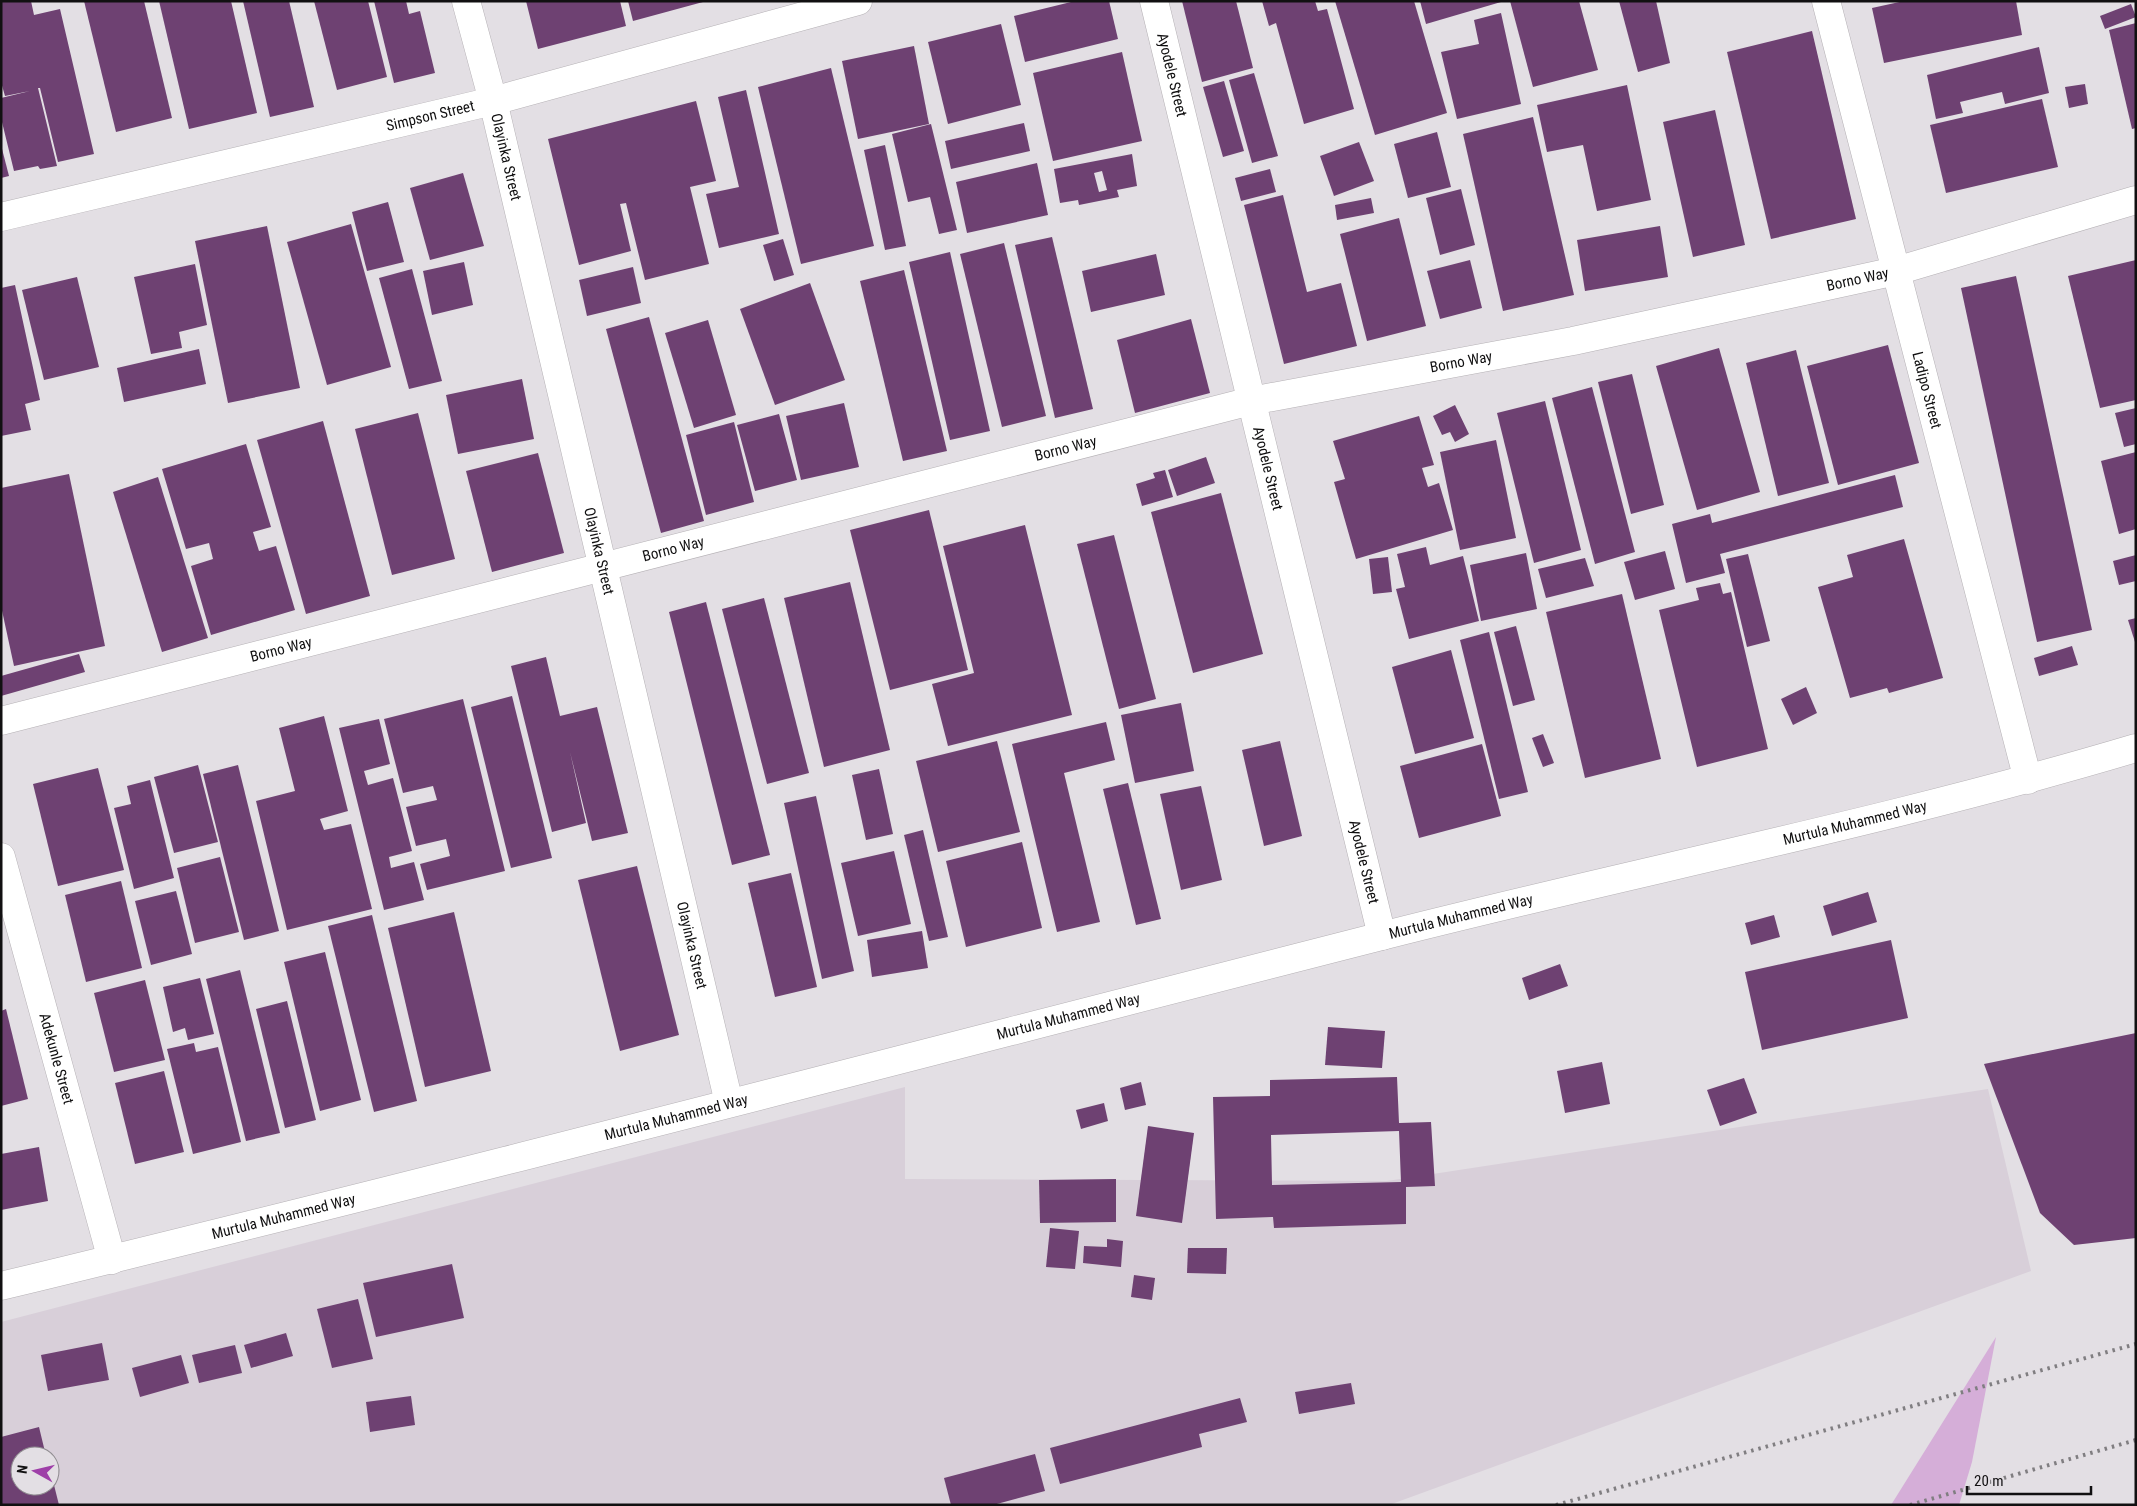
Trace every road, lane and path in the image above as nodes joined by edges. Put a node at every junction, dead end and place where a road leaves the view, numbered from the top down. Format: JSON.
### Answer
{"nodes":[{"id":1,"x":466,"y":1,"type":"edge"},
{"id":2,"x":858,"y":1,"type":"edge"},
{"id":3,"x":1154,"y":1,"type":"edge"},
{"id":4,"x":1826,"y":1,"type":"edge"},
{"id":5,"x":493,"y":101,"type":"junction"},
{"id":6,"x":2136,"y":200,"type":"edge"},
{"id":7,"x":1,"y":217,"type":"edge"},
{"id":8,"x":1896,"y":271,"type":"junction"},
{"id":9,"x":1251,"y":401,"type":"junction"},
{"id":10,"x":604,"y":567,"type":"junction"},
{"id":11,"x":1,"y":721,"type":"edge"},
{"id":12,"x":2136,"y":748,"type":"edge"},
{"id":13,"x":2028,"y":780,"type":"junction"},
{"id":14,"x":1,"y":857,"type":"edge"},
{"id":15,"x":1382,"y":936,"type":"junction"},
{"id":16,"x":729,"y":1104,"type":"junction"},
{"id":17,"x":112,"y":1260,"type":"junction"},
{"id":18,"x":1,"y":1286,"type":"edge"}],
"edges":[{"from":1,"to":5,"type":"street","name":"Olayinka Street"},
{"from":2,"to":5,"type":"street","name":"Simpson Street"},
{"from":3,"to":9,"type":"street","name":"Ayodele Street"},
{"from":4,"to":8,"type":"street","name":"Ladipo Street"},
{"from":5,"to":7,"type":"street","name":"Simpson Street"},
{"from":5,"to":10,"type":"street","name":"Olayinka Street"},
{"from":6,"to":8,"type":"street","name":"Borno Way"},
{"from":8,"to":9,"type":"street","name":"Borno Way"},
{"from":8,"to":13,"type":"street","name":"Ladipo Street"},
{"from":9,"to":10,"type":"street","name":"Borno Way"},
{"from":9,"to":15,"type":"street","name":"Ayodele Street"},
{"from":10,"to":11,"type":"street","name":"Borno Way"},
{"from":10,"to":16,"type":"street","name":"Olayinka Street"},
{"from":12,"to":13,"type":"street","name":"Murtula Muhammed Way"},
{"from":13,"to":15,"type":"street","name":"Murtula Muhammed Way"},
{"from":14,"to":17,"type":"street","name":"Adekunle Street"},
{"from":15,"to":16,"type":"street","name":"Murtula Muhammed Way"},
{"from":16,"to":17,"type":"street","name":"Murtula Muhammed Way"},
{"from":17,"to":18,"type":"street","name":"Murtula Muhammed Way"}]}
